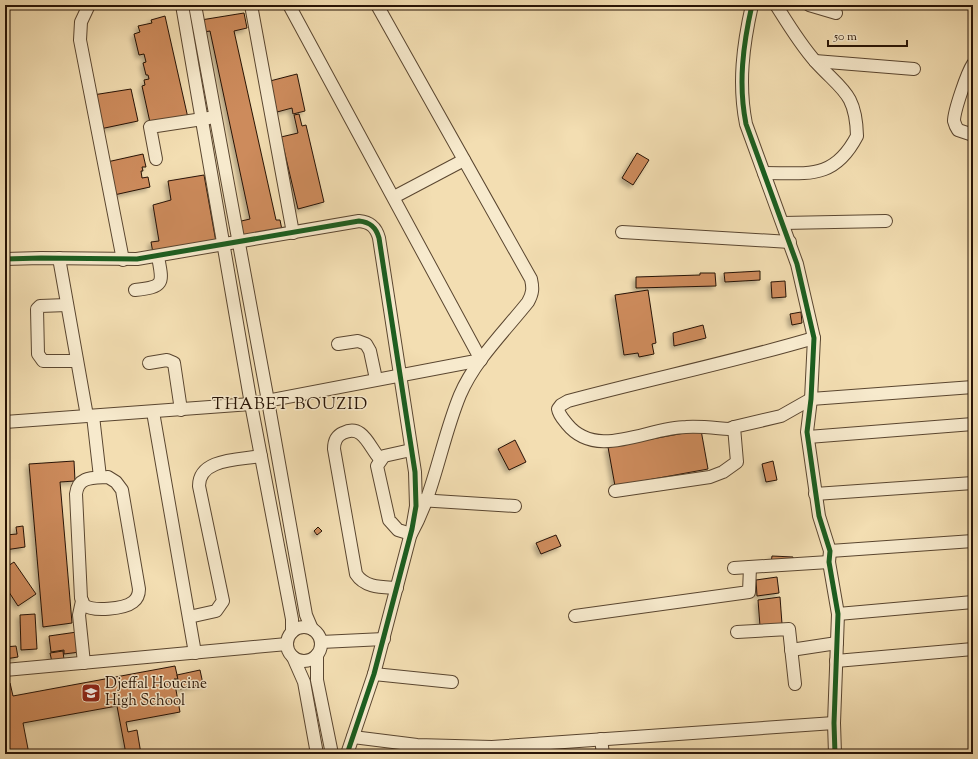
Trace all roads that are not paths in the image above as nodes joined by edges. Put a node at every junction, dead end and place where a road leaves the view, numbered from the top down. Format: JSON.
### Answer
{"nodes":[{"id":1,"x":89,"y":5,"type":"edge"},
{"id":2,"x":182,"y":5,"type":"edge"},
{"id":3,"x":195,"y":5,"type":"edge"},
{"id":4,"x":250,"y":5,"type":"edge"},
{"id":5,"x":290,"y":5,"type":"edge"},
{"id":6,"x":377,"y":5,"type":"edge"},
{"id":7,"x":752,"y":5,"type":"edge"},
{"id":8,"x":776,"y":5,"type":"edge"},
{"id":9,"x":809,"y":5,"type":"edge"},
{"id":10,"x":836,"y":13,"type":"dead end"},
{"id":11,"x":815,"y":61,"type":"junction"},
{"id":12,"x":973,"y":64,"type":"edge"},
{"id":13,"x":914,"y":70,"type":"dead end"},
{"id":14,"x":216,"y":117,"type":"junction"},
{"id":15,"x":201,"y":119,"type":"junction"},
{"id":16,"x":973,"y":135,"type":"edge"},
{"id":17,"x":156,"y":159,"type":"dead end"},
{"id":18,"x":464,"y":160,"type":"junction"},
{"id":19,"x":764,"y":173,"type":"junction"},
{"id":20,"x":394,"y":197,"type":"junction"},
{"id":21,"x":886,"y":222,"type":"dead end"},
{"id":22,"x":783,"y":223,"type":"junction"},
{"id":23,"x":622,"y":232,"type":"dead end"},
{"id":24,"x":293,"y":233,"type":"junction"},
{"id":25,"x":239,"y":242,"type":"junction"},
{"id":26,"x":790,"y":242,"type":"junction"},
{"id":27,"x":223,"y":245,"type":"junction"},
{"id":28,"x":158,"y":257,"type":"junction"},
{"id":29,"x":59,"y":258,"type":"junction"},
{"id":30,"x":5,"y":260,"type":"edge"},
{"id":31,"x":123,"y":260,"type":"junction"},
{"id":32,"x":135,"y":290,"type":"dead end"},
{"id":33,"x":67,"y":305,"type":"junction"},
{"id":34,"x":814,"y":338,"type":"junction"},
{"id":35,"x":338,"y":344,"type":"dead end"},
{"id":36,"x":481,"y":360,"type":"junction"},
{"id":37,"x":77,"y":361,"type":"junction"},
{"id":38,"x":149,"y":363,"type":"dead end"},
{"id":39,"x":400,"y":375,"type":"junction"},
{"id":40,"x":376,"y":379,"type":"junction"},
{"id":41,"x":973,"y":387,"type":"edge"},
{"id":42,"x":811,"y":398,"type":"junction"},
{"id":43,"x":268,"y":401,"type":"junction"},
{"id":44,"x":251,"y":404,"type":"junction"},
{"id":45,"x":181,"y":410,"type":"junction"},
{"id":46,"x":153,"y":412,"type":"junction"},
{"id":47,"x":90,"y":416,"type":"junction"},
{"id":48,"x":5,"y":422,"type":"edge"},
{"id":49,"x":973,"y":424,"type":"edge"},
{"id":50,"x":734,"y":427,"type":"junction"},
{"id":51,"x":808,"y":437,"type":"junction"},
{"id":52,"x":411,"y":450,"type":"junction"},
{"id":53,"x":261,"y":456,"type":"junction"},
{"id":54,"x":380,"y":459,"type":"junction"},
{"id":55,"x":100,"y":478,"type":"junction"},
{"id":56,"x":973,"y":483,"type":"edge"},
{"id":57,"x":615,"y":491,"type":"dead end"},
{"id":58,"x":815,"y":494,"type":"junction"},
{"id":59,"x":421,"y":500,"type":"junction"},
{"id":60,"x":515,"y":506,"type":"dead end"},
{"id":61,"x":411,"y":534,"type":"junction"},
{"id":62,"x":973,"y":542,"type":"edge"},
{"id":63,"x":830,"y":557,"type":"junction"},
{"id":64,"x":750,"y":567,"type":"junction"},
{"id":65,"x":734,"y":568,"type":"dead end"},
{"id":66,"x":397,"y":588,"type":"junction"},
{"id":67,"x":82,"y":602,"type":"junction"},
{"id":68,"x":973,"y":602,"type":"edge"},
{"id":69,"x":838,"y":614,"type":"junction"},
{"id":70,"x":575,"y":616,"type":"dead end"},
{"id":71,"x":189,"y":617,"type":"junction"},
{"id":72,"x":312,"y":629,"type":"junction"},
{"id":73,"x":292,"y":632,"type":"junction"},
{"id":74,"x":737,"y":632,"type":"dead end"},
{"id":75,"x":384,"y":639,"type":"junction"},
{"id":76,"x":321,"y":642,"type":"junction"},
{"id":77,"x":287,"y":644,"type":"junction"},
{"id":78,"x":837,"y":644,"type":"junction"},
{"id":79,"x":791,"y":650,"type":"junction"},
{"id":80,"x":973,"y":650,"type":"edge"},
{"id":81,"x":195,"y":652,"type":"junction"},
{"id":82,"x":317,"y":655,"type":"junction"},
{"id":83,"x":293,"y":657,"type":"junction"},
{"id":84,"x":836,"y":661,"type":"junction"},
{"id":85,"x":84,"y":663,"type":"junction"},
{"id":86,"x":5,"y":670,"type":"edge"},
{"id":87,"x":374,"y":674,"type":"junction"},
{"id":88,"x":452,"y":682,"type":"dead end"},
{"id":89,"x":795,"y":684,"type":"dead end"},
{"id":90,"x":834,"y":723,"type":"junction"},
{"id":91,"x":353,"y":738,"type":"junction"},
{"id":92,"x":601,"y":739,"type":"junction"},
{"id":93,"x":317,"y":754,"type":"edge"},
{"id":94,"x":332,"y":754,"type":"edge"},
{"id":95,"x":347,"y":754,"type":"edge"},
{"id":96,"x":603,"y":754,"type":"edge"},
{"id":97,"x":835,"y":754,"type":"edge"}],
"edges":[{"from":1,"to":31,"type":"street"},
{"from":2,"to":15,"type":"street"},
{"from":3,"to":14,"type":"street"},
{"from":4,"to":24,"type":"street"},
{"from":5,"to":20,"type":"street"},
{"from":6,"to":18,"type":"street"},
{"from":7,"to":19,"type":"street"},
{"from":8,"to":11,"type":"street"},
{"from":9,"to":10,"type":"street"},
{"from":11,"to":13,"type":"street"},
{"from":11,"to":19,"type":"street"},
{"from":12,"to":16,"type":"street"},
{"from":14,"to":15,"type":"street"},
{"from":14,"to":25,"type":"street"},
{"from":15,"to":17,"type":"street"},
{"from":15,"to":27,"type":"street"},
{"from":18,"to":20,"type":"street"},
{"from":18,"to":36,"type":"street"},
{"from":19,"to":22,"type":"street"},
{"from":20,"to":36,"type":"street"},
{"from":21,"to":22,"type":"street"},
{"from":22,"to":26,"type":"street"},
{"from":23,"to":26,"type":"street"},
{"from":24,"to":25,"type":"street"},
{"from":24,"to":39,"type":"street"},
{"from":25,"to":27,"type":"street"},
{"from":25,"to":43,"type":"street"},
{"from":26,"to":34,"type":"street"},
{"from":27,"to":28,"type":"street"},
{"from":27,"to":44,"type":"street"},
{"from":28,"to":31,"type":"street"},
{"from":28,"to":32,"type":"street"},
{"from":29,"to":30,"type":"street"},
{"from":29,"to":31,"type":"street"},
{"from":29,"to":33,"type":"street"},
{"from":33,"to":37,"type":"street"},
{"from":33,"to":37,"type":"street"},
{"from":34,"to":42,"type":"street"},
{"from":34,"to":50,"type":"street"},
{"from":35,"to":40,"type":"street"},
{"from":36,"to":39,"type":"street"},
{"from":36,"to":59,"type":"street"},
{"from":37,"to":47,"type":"street"},
{"from":38,"to":45,"type":"street"},
{"from":39,"to":40,"type":"street"},
{"from":39,"to":52,"type":"street"},
{"from":40,"to":43,"type":"street"},
{"from":41,"to":42,"type":"street"},
{"from":42,"to":50,"type":"street"},
{"from":42,"to":51,"type":"street"},
{"from":43,"to":44,"type":"street"},
{"from":43,"to":72,"type":"street"},
{"from":44,"to":45,"type":"street"},
{"from":44,"to":53,"type":"street"},
{"from":45,"to":46,"type":"street"},
{"from":46,"to":47,"type":"street"},
{"from":46,"to":71,"type":"street"},
{"from":47,"to":48,"type":"street"},
{"from":47,"to":55,"type":"street"},
{"from":49,"to":51,"type":"street"},
{"from":50,"to":57,"type":"street"},
{"from":51,"to":58,"type":"street"},
{"from":52,"to":54,"type":"street"},
{"from":52,"to":59,"type":"street"},
{"from":53,"to":71,"type":"street"},
{"from":53,"to":73,"type":"street"},
{"from":54,"to":61,"type":"street"},
{"from":54,"to":66,"type":"street"},
{"from":55,"to":67,"type":"street"},
{"from":55,"to":67,"type":"street"},
{"from":56,"to":58,"type":"street"},
{"from":58,"to":63,"type":"street"},
{"from":59,"to":60,"type":"street"},
{"from":59,"to":61,"type":"street"},
{"from":61,"to":66,"type":"street"},
{"from":62,"to":63,"type":"street"},
{"from":63,"to":64,"type":"street"},
{"from":63,"to":69,"type":"street"},
{"from":64,"to":65,"type":"street"},
{"from":64,"to":70,"type":"street"},
{"from":66,"to":75,"type":"street"},
{"from":67,"to":85,"type":"street"},
{"from":68,"to":69,"type":"street"},
{"from":69,"to":78,"type":"street"},
{"from":71,"to":81,"type":"street"},
{"from":72,"to":73,"type":"street"},
{"from":72,"to":76,"type":"street"},
{"from":73,"to":77,"type":"street"},
{"from":74,"to":79,"type":"street"},
{"from":75,"to":76,"type":"street"},
{"from":75,"to":87,"type":"street"},
{"from":76,"to":82,"type":"street"},
{"from":77,"to":81,"type":"street"},
{"from":77,"to":83,"type":"street"},
{"from":78,"to":79,"type":"street"},
{"from":78,"to":84,"type":"street"},
{"from":79,"to":89,"type":"street"},
{"from":80,"to":84,"type":"street"},
{"from":81,"to":85,"type":"street"},
{"from":82,"to":83,"type":"street"},
{"from":82,"to":94,"type":"street"},
{"from":83,"to":93,"type":"street"},
{"from":84,"to":90,"type":"street"},
{"from":85,"to":86,"type":"street"},
{"from":87,"to":88,"type":"street"},
{"from":87,"to":91,"type":"street"},
{"from":90,"to":92,"type":"street"},
{"from":90,"to":97,"type":"street"},
{"from":91,"to":92,"type":"street"},
{"from":91,"to":95,"type":"street"},
{"from":92,"to":96,"type":"street"}]}
